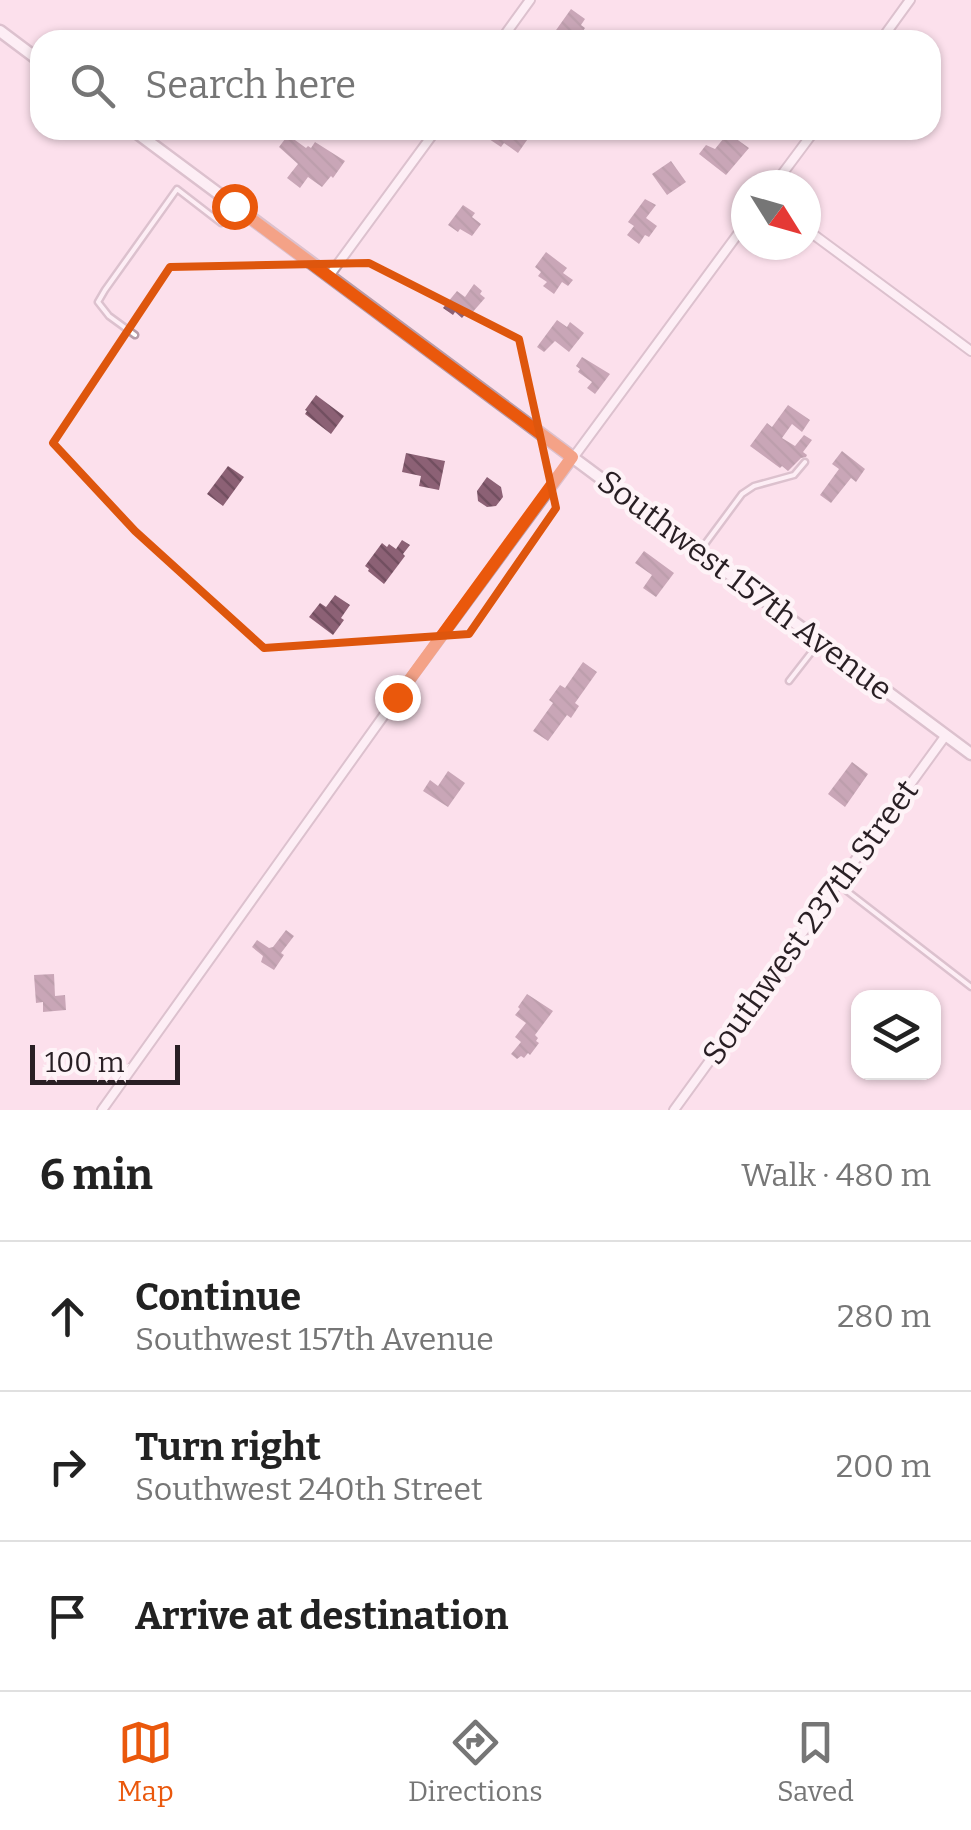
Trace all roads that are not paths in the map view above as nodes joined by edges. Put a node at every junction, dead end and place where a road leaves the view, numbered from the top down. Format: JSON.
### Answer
{"nodes":[{"id":1,"x":530,"y":0,"type":"edge"},
{"id":2,"x":910,"y":0,"type":"edge"},
{"id":3,"x":508,"y":30,"type":"edge"},
{"id":4,"x":888,"y":30,"type":"edge"},
{"id":5,"x":0,"y":31,"type":"edge"},
{"id":6,"x":30,"y":53,"type":"edge"},
{"id":7,"x":146,"y":140,"type":"edge"},
{"id":8,"x":429,"y":140,"type":"edge"},
{"id":9,"x":807,"y":140,"type":"edge"},
{"id":10,"x":785,"y":170,"type":"edge"},
{"id":11,"x":234,"y":206,"type":"junction"},
{"id":12,"x":821,"y":240,"type":"edge"},
{"id":13,"x":731,"y":243,"type":"edge"},
{"id":14,"x":330,"y":276,"type":"junction"},
{"id":15,"x":135,"y":336,"type":"dead end"},
{"id":16,"x":971,"y":351,"type":"edge"},
{"id":17,"x":572,"y":457,"type":"junction"},
{"id":18,"x":805,"y":462,"type":"dead end"},
{"id":19,"x":700,"y":551,"type":"junction"},
{"id":20,"x":820,"y":642,"type":"junction"},
{"id":21,"x":790,"y":681,"type":"dead end"},
{"id":22,"x":946,"y":734,"type":"junction"},
{"id":23,"x":971,"y":754,"type":"edge"},
{"id":24,"x":840,"y":882,"type":"junction"},
{"id":25,"x":971,"y":987,"type":"edge"},
{"id":26,"x":102,"y":1110,"type":"edge"},
{"id":27,"x":674,"y":1110,"type":"edge"}],
"edges":[{"from":1,"to":3,"type":"street"},
{"from":2,"to":4,"type":"street"},
{"from":5,"to":6,"type":"street"},
{"from":7,"to":11,"type":"street","name":"Southwest 157th Avenue"},
{"from":8,"to":14,"type":"street"},
{"from":9,"to":10,"type":"street"},
{"from":11,"to":14,"type":"street","name":"Southwest 157th Avenue"},
{"from":11,"to":15,"type":"lane"},
{"from":12,"to":16,"type":"street"},
{"from":13,"to":17,"type":"street"},
{"from":14,"to":17,"type":"street","name":"Southwest 157th Avenue"},
{"from":17,"to":19,"type":"street","name":"Southwest 157th Avenue"},
{"from":17,"to":26,"type":"street"},
{"from":18,"to":19,"type":"lane"},
{"from":19,"to":20,"type":"street","name":"Southwest 157th Avenue"},
{"from":20,"to":21,"type":"lane"},
{"from":20,"to":22,"type":"street","name":"Southwest 157th Avenue"},
{"from":22,"to":23,"type":"street","name":"Southwest 157th Avenue"},
{"from":22,"to":24,"type":"street","name":"Southwest 237th Street"},
{"from":24,"to":25,"type":"lane"},
{"from":24,"to":27,"type":"street","name":"Southwest 237th Street"}]}
